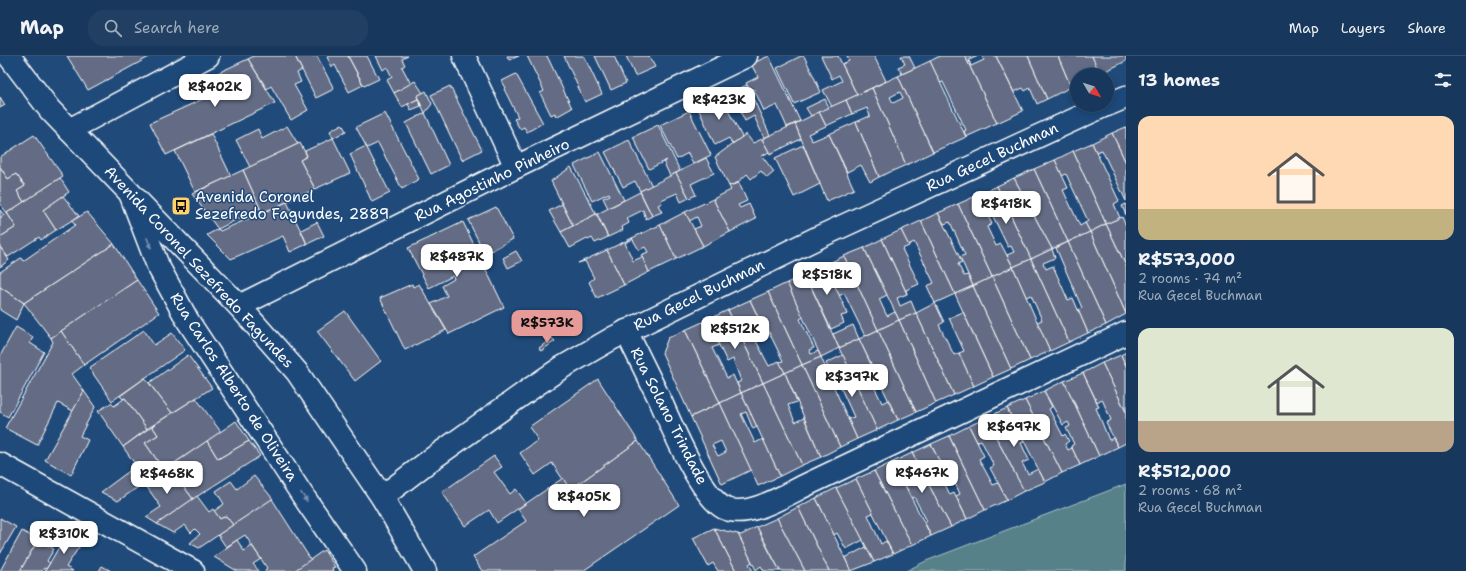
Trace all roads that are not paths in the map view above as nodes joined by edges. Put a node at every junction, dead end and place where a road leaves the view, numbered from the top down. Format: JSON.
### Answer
{"nodes":[{"id":1,"x":9,"y":56,"type":"edge"},
{"id":2,"x":208,"y":56,"type":"edge"},
{"id":3,"x":464,"y":56,"type":"edge"},
{"id":4,"x":746,"y":56,"type":"edge"},
{"id":5,"x":1126,"y":97,"type":"edge"},
{"id":6,"x":1114,"y":102,"type":"edge"},
{"id":7,"x":1092,"y":112,"type":"edge"},
{"id":8,"x":69,"y":130,"type":"junction"},
{"id":9,"x":516,"y":167,"type":"junction"},
{"id":10,"x":130,"y":193,"type":"junction"},
{"id":11,"x":239,"y":306,"type":"junction"},
{"id":12,"x":626,"y":331,"type":"junction"},
{"id":13,"x":1126,"y":333,"type":"edge"},
{"id":14,"x":0,"y":464,"type":"edge"},
{"id":15,"x":382,"y":497,"type":"junction"},
{"id":16,"x":193,"y":571,"type":"edge"},
{"id":17,"x":356,"y":571,"type":"edge"},
{"id":18,"x":425,"y":571,"type":"edge"}],
"edges":[{"from":1,"to":8,"type":"street","name":"Avenida Coronel Sezefredo Fagundes"},
{"from":2,"to":8,"type":"street"},
{"from":3,"to":9,"type":"street"},
{"from":4,"to":9,"type":"street","name":"Rua Agostinho Pinheiro"},
{"from":5,"to":6,"type":"street","name":"Rua Gecel Buchman"},
{"from":7,"to":12,"type":"street","name":"Rua Gecel Buchman"},
{"from":8,"to":10,"type":"street","name":"Avenida Coronel Sezefredo Fagundes"},
{"from":9,"to":11,"type":"street","name":"Rua Agostinho Pinheiro"},
{"from":10,"to":11,"type":"street","name":"Avenida Coronel Sezefredo Fagundes"},
{"from":10,"to":17,"type":"street","name":"Rua Carlos Alberto de Oliveira","one_way":true},
{"from":11,"to":15,"type":"street","name":"Avenida Coronel Sezefredo Fagundes"},
{"from":12,"to":13,"type":"street","name":"Rua Solano Trindade"},
{"from":12,"to":15,"type":"street","name":"Rua Gecel Buchman"},
{"from":14,"to":16,"type":"street"},
{"from":15,"to":18,"type":"street","name":"Avenida Coronel Sezefredo Fagundes"}]}
